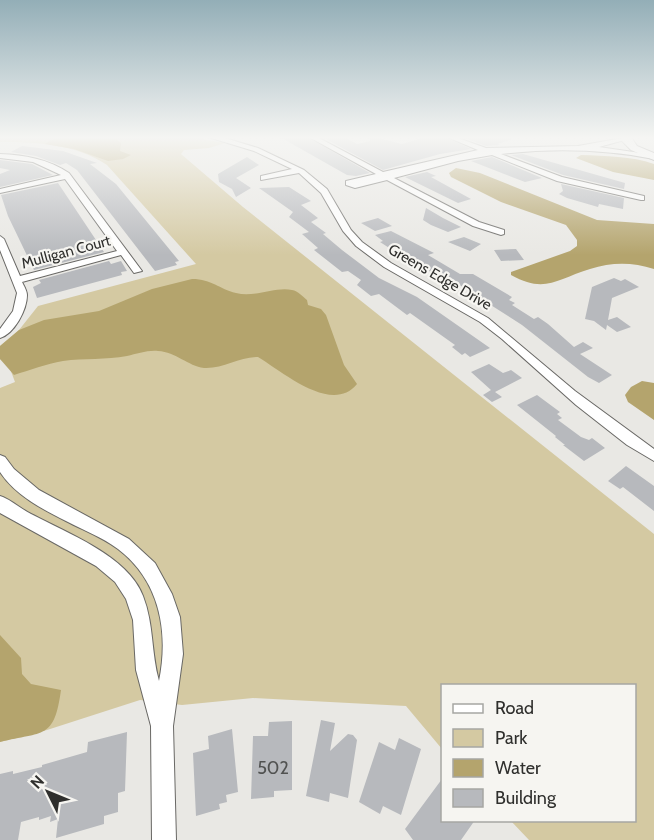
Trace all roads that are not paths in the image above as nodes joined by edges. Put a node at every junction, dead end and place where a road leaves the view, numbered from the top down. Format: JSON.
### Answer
{"nodes":[{"id":1,"x":67,"y":176,"type":"joint"},
{"id":2,"x":271,"y":176,"type":"edge"},
{"id":3,"x":305,"y":176,"type":"edge"},
{"id":4,"x":386,"y":176,"type":"edge"},
{"id":5,"x":553,"y":176,"type":"edge"},
{"id":6,"x":264,"y":178,"type":"dead end"},
{"id":7,"x":0,"y":191,"type":"edge"},
{"id":8,"x":641,"y":198,"type":"dead end"},
{"id":9,"x":501,"y":232,"type":"dead end"},
{"id":10,"x":0,"y":239,"type":"edge"},
{"id":11,"x":123,"y":252,"type":"junction"},
{"id":12,"x":137,"y":272,"type":"dead end"},
{"id":13,"x":17,"y":280,"type":"junction"},
{"id":14,"x":0,"y":335,"type":"edge"},
{"id":15,"x":654,"y":456,"type":"edge"},
{"id":16,"x":0,"y":461,"type":"edge"},
{"id":17,"x":0,"y":502,"type":"edge"},
{"id":18,"x":162,"y":725,"type":"junction"},
{"id":19,"x":164,"y":840,"type":"edge"}],
"edges":[{"from":1,"to":7,"type":"street"},
{"from":1,"to":11,"type":"street"},
{"from":2,"to":6,"type":"street"},
{"from":3,"to":15,"type":"street","name":"Greens Edge Drive"},
{"from":4,"to":9,"type":"street"},
{"from":5,"to":8,"type":"street"},
{"from":10,"to":13,"type":"street"},
{"from":11,"to":12,"type":"street"},
{"from":11,"to":13,"type":"street","name":"Mulligan Court"},
{"from":13,"to":14,"type":"street"},
{"from":16,"to":18,"type":"street"},
{"from":17,"to":18,"type":"street"},
{"from":18,"to":19,"type":"street"}]}
